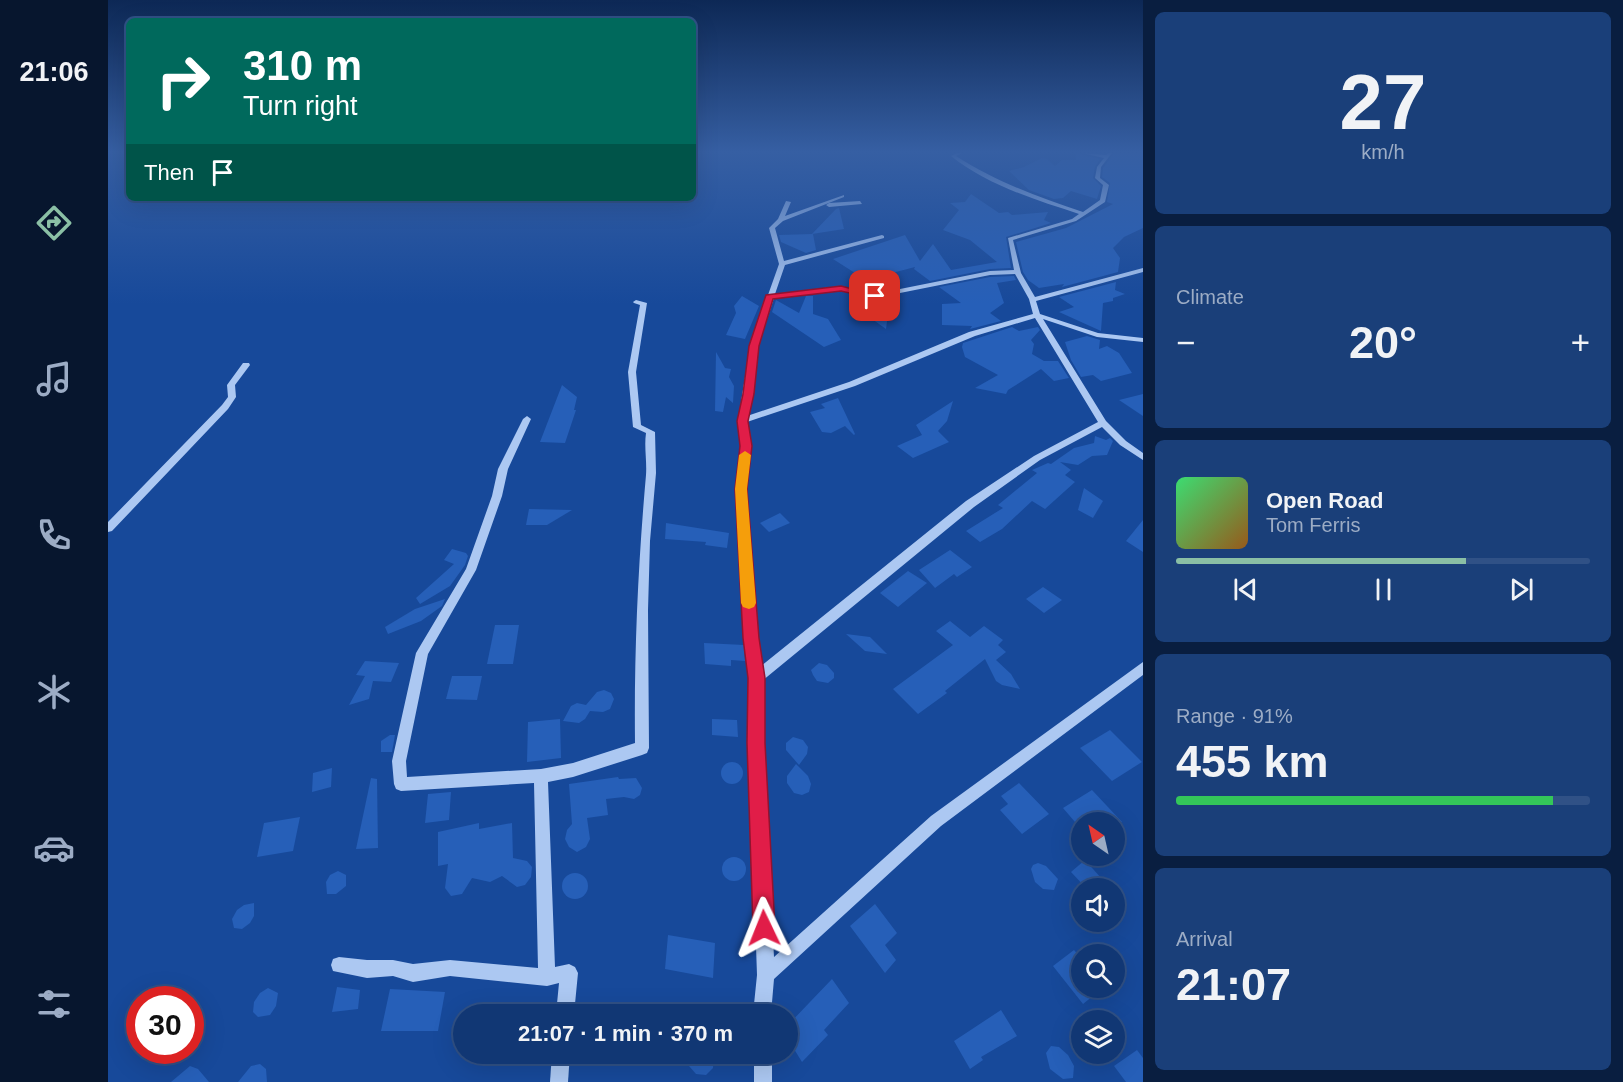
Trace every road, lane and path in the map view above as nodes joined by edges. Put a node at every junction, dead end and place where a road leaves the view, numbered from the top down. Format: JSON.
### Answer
{"nodes":[{"id":1,"x":787,"y":203,"type":"edge"},
{"id":2,"x":821,"y":203,"type":"edge"},
{"id":3,"x":854,"y":203,"type":"edge"},
{"id":4,"x":1054,"y":203,"type":"edge"},
{"id":5,"x":1100,"y":203,"type":"edge"},
{"id":6,"x":811,"y":207,"type":"junction"},
{"id":7,"x":1085,"y":214,"type":"junction"},
{"id":8,"x":781,"y":220,"type":"junction"},
{"id":9,"x":882,"y":237,"type":"dead end"},
{"id":10,"x":782,"y":264,"type":"junction"},
{"id":11,"x":1143,"y":270,"type":"edge"},
{"id":12,"x":1018,"y":272,"type":"junction"},
{"id":13,"x":770,"y":297,"type":"junction"},
{"id":14,"x":1035,"y":299,"type":"junction"},
{"id":15,"x":636,"y":302,"type":"dead end"},
{"id":16,"x":1037,"y":315,"type":"junction"},
{"id":17,"x":1143,"y":340,"type":"edge"},
{"id":18,"x":246,"y":365,"type":"dead end"},
{"id":19,"x":527,"y":419,"type":"dead end"},
{"id":20,"x":742,"y":421,"type":"junction"},
{"id":21,"x":1103,"y":423,"type":"junction"},
{"id":22,"x":1143,"y":457,"type":"edge"},
{"id":23,"x":108,"y":528,"type":"edge"},
{"id":24,"x":1143,"y":668,"type":"edge"},
{"id":25,"x":756,"y":678,"type":"junction"},
{"id":26,"x":541,"y":776,"type":"junction"},
{"id":27,"x":339,"y":965,"type":"dead end"},
{"id":28,"x":766,"y":975,"type":"junction"},
{"id":29,"x":547,"y":976,"type":"junction"},
{"id":30,"x":566,"y":1004,"type":"edge"},
{"id":31,"x":763,"y":1004,"type":"edge"},
{"id":32,"x":560,"y":1064,"type":"edge"},
{"id":33,"x":763,"y":1064,"type":"edge"},
{"id":34,"x":559,"y":1082,"type":"edge"},
{"id":35,"x":763,"y":1082,"type":"edge"}],
"edges":[{"from":1,"to":8,"type":"street"},
{"from":2,"to":6,"type":"street"},
{"from":3,"to":6,"type":"street"},
{"from":4,"to":7,"type":"street"},
{"from":5,"to":7,"type":"street"},
{"from":6,"to":8,"type":"street"},
{"from":7,"to":12,"type":"street"},
{"from":8,"to":10,"type":"street"},
{"from":9,"to":10,"type":"street"},
{"from":10,"to":13,"type":"street"},
{"from":11,"to":14,"type":"street"},
{"from":12,"to":13,"type":"street"},
{"from":12,"to":14,"type":"street"},
{"from":13,"to":20,"type":"street"},
{"from":14,"to":16,"type":"street"},
{"from":15,"to":26,"type":"street"},
{"from":16,"to":17,"type":"street"},
{"from":16,"to":20,"type":"street"},
{"from":16,"to":21,"type":"street"},
{"from":18,"to":23,"type":"street"},
{"from":19,"to":26,"type":"street"},
{"from":20,"to":25,"type":"street"},
{"from":21,"to":22,"type":"street"},
{"from":21,"to":25,"type":"street"},
{"from":24,"to":28,"type":"street"},
{"from":25,"to":28,"type":"street"},
{"from":26,"to":29,"type":"street"},
{"from":27,"to":29,"type":"street"},
{"from":28,"to":31,"type":"street"},
{"from":29,"to":30,"type":"street"},
{"from":32,"to":34,"type":"street"},
{"from":33,"to":35,"type":"street"}]}
